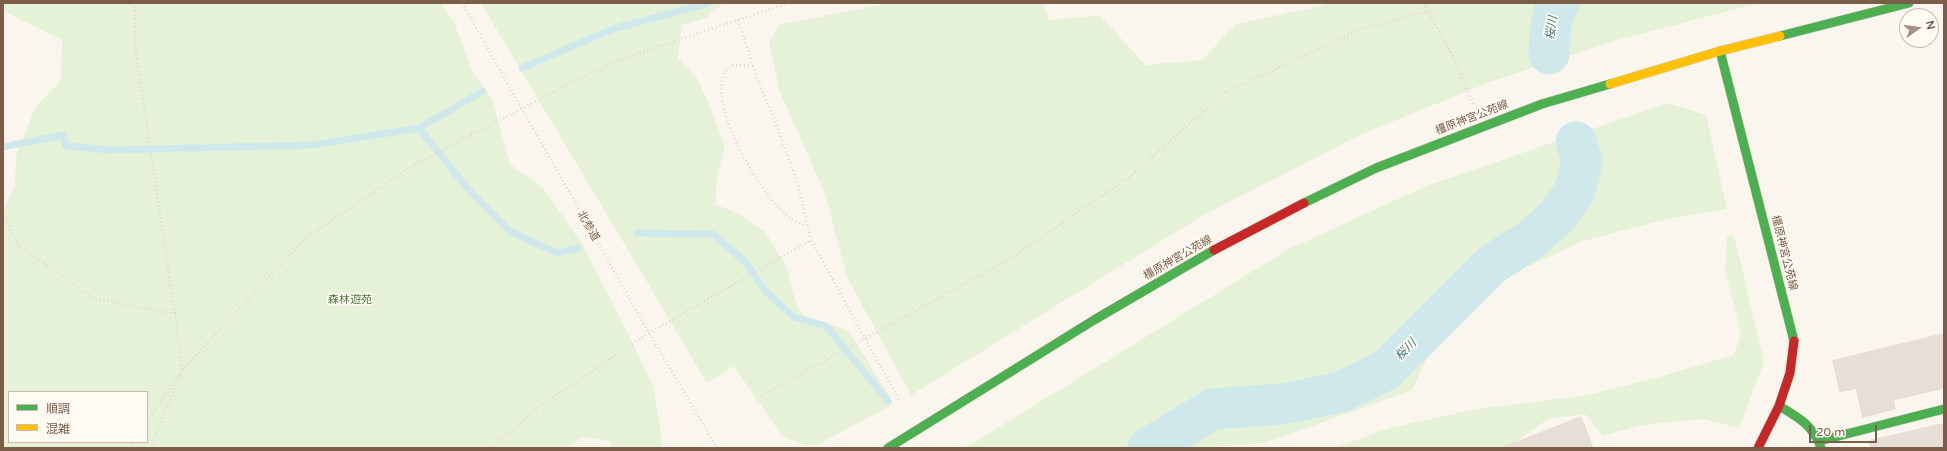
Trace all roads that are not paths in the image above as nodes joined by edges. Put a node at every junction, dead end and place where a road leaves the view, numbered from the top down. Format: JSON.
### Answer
{"nodes":[{"id":1,"x":1909,"y":3,"type":"edge"},
{"id":2,"x":1720,"y":51,"type":"junction"},
{"id":3,"x":1779,"y":406,"type":"junction"},
{"id":4,"x":1944,"y":409,"type":"edge"},
{"id":5,"x":1820,"y":444,"type":"edge"},
{"id":6,"x":888,"y":448,"type":"edge"},
{"id":7,"x":1758,"y":448,"type":"edge"}],
"edges":[{"from":1,"to":2,"type":"main road"},
{"from":2,"to":3,"type":"main road","name":"橿原神宮公苑線"},
{"from":2,"to":6,"type":"main road","name":"橿原神宮公苑線"},
{"from":3,"to":5,"type":"main road"},
{"from":3,"to":7,"type":"main road","name":"橿原神宮公苑線"},
{"from":4,"to":5,"type":"main road"}]}
